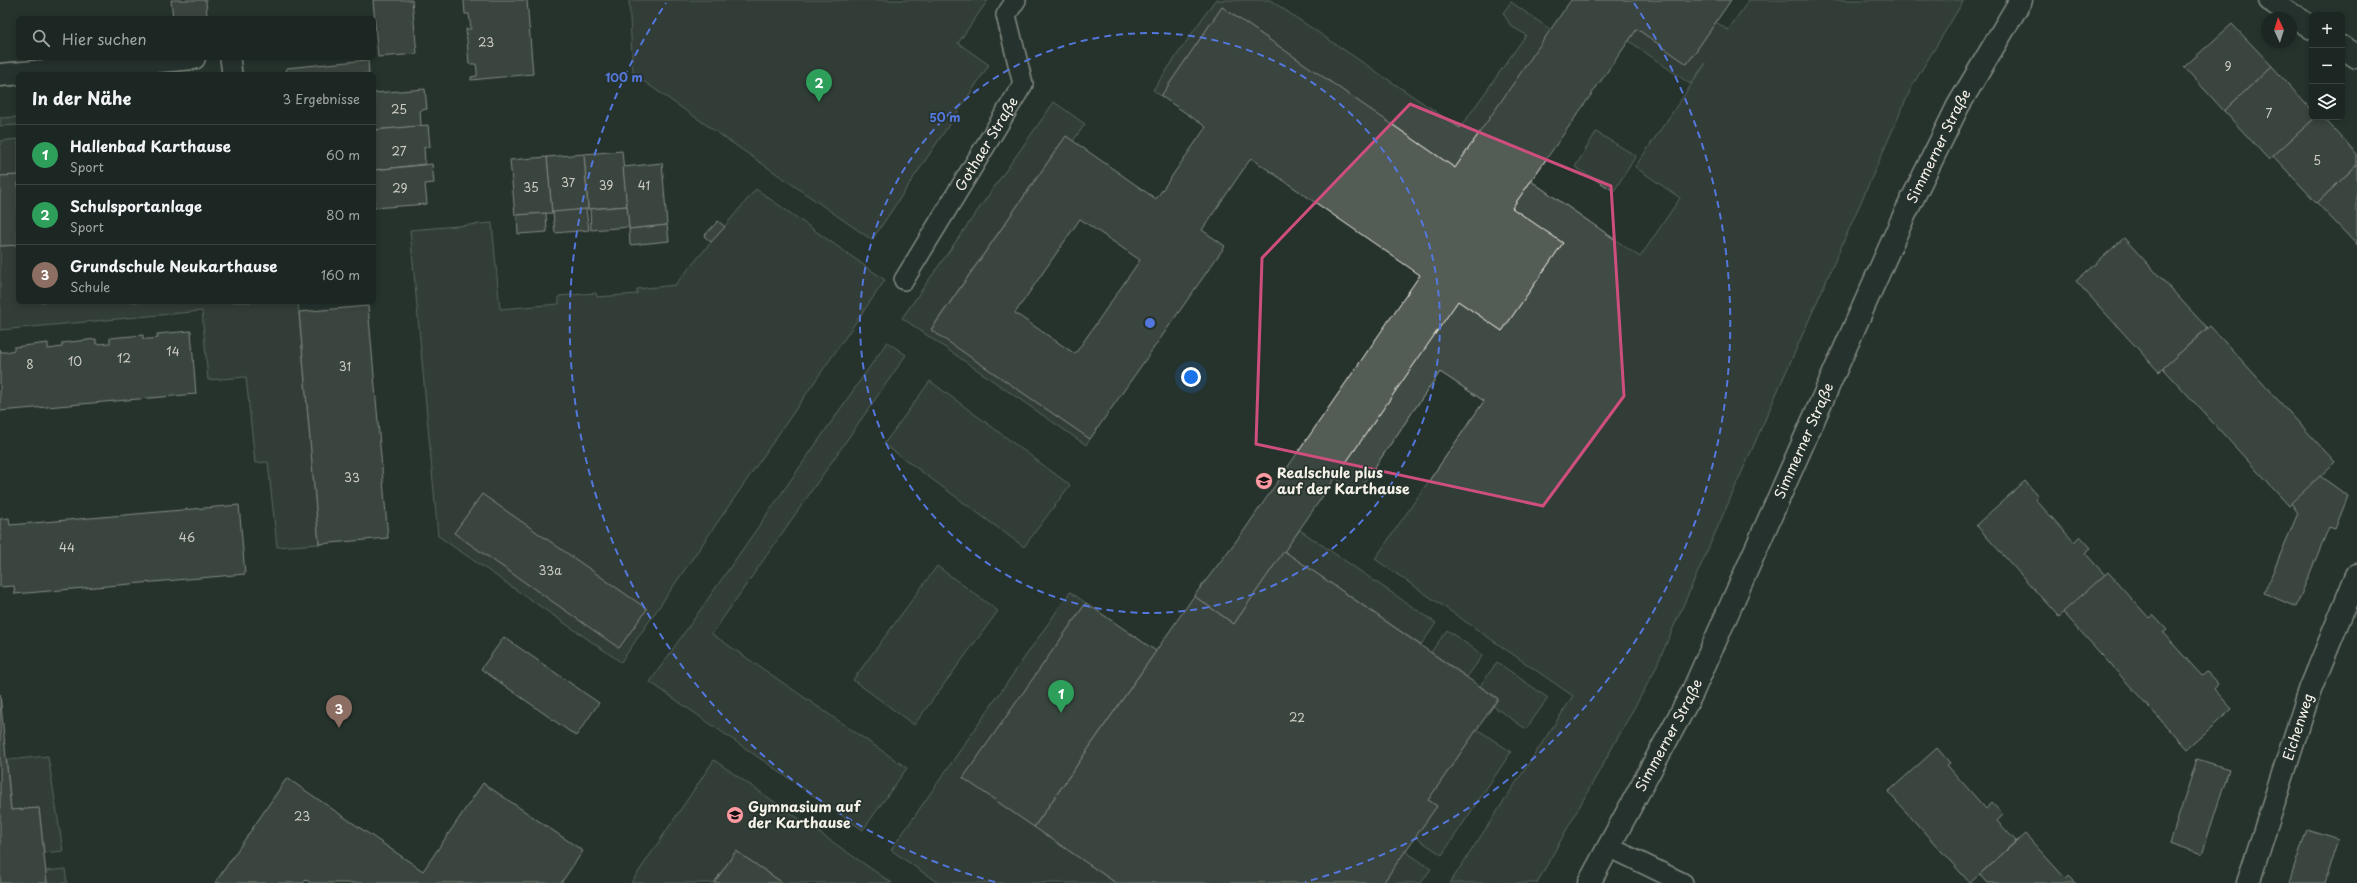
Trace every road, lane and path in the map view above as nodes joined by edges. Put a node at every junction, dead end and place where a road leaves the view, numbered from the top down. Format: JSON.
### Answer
{"nodes":[{"id":1,"x":1016,"y":0,"type":"edge"},
{"id":2,"x":2021,"y":0,"type":"edge"},
{"id":3,"x":2270,"y":0,"type":"edge"},
{"id":4,"x":2309,"y":26,"type":"edge"},
{"id":5,"x":2344,"y":48,"type":"edge"},
{"id":6,"x":2357,"y":57,"type":"edge"},
{"id":7,"x":171,"y":60,"type":"edge"},
{"id":8,"x":230,"y":60,"type":"edge"},
{"id":9,"x":34,"y":72,"type":"edge"},
{"id":10,"x":232,"y":72,"type":"edge"},
{"id":11,"x":16,"y":74,"type":"edge"},
{"id":12,"x":0,"y":75,"type":"edge"},
{"id":13,"x":904,"y":280,"type":"dead end"},
{"id":14,"x":2357,"y":575,"type":"edge"},
{"id":15,"x":1609,"y":847,"type":"junction"},
{"id":16,"x":1589,"y":883,"type":"edge"},
{"id":17,"x":1683,"y":883,"type":"edge"},
{"id":18,"x":2248,"y":883,"type":"edge"}],
"edges":[{"from":1,"to":13,"type":"lane","name":"Gothaer Straße"},
{"from":2,"to":15,"type":"street","name":"Simmerner Straße"},
{"from":3,"to":4,"type":"street"},
{"from":5,"to":6,"type":"street"},
{"from":7,"to":9,"type":"street"},
{"from":8,"to":10,"type":"lane"},
{"from":11,"to":12,"type":"street"},
{"from":14,"to":18,"type":"street","name":"Eichenweg"},
{"from":15,"to":16,"type":"street","name":"Simmerner Straße"},
{"from":15,"to":17,"type":"lane"}]}
